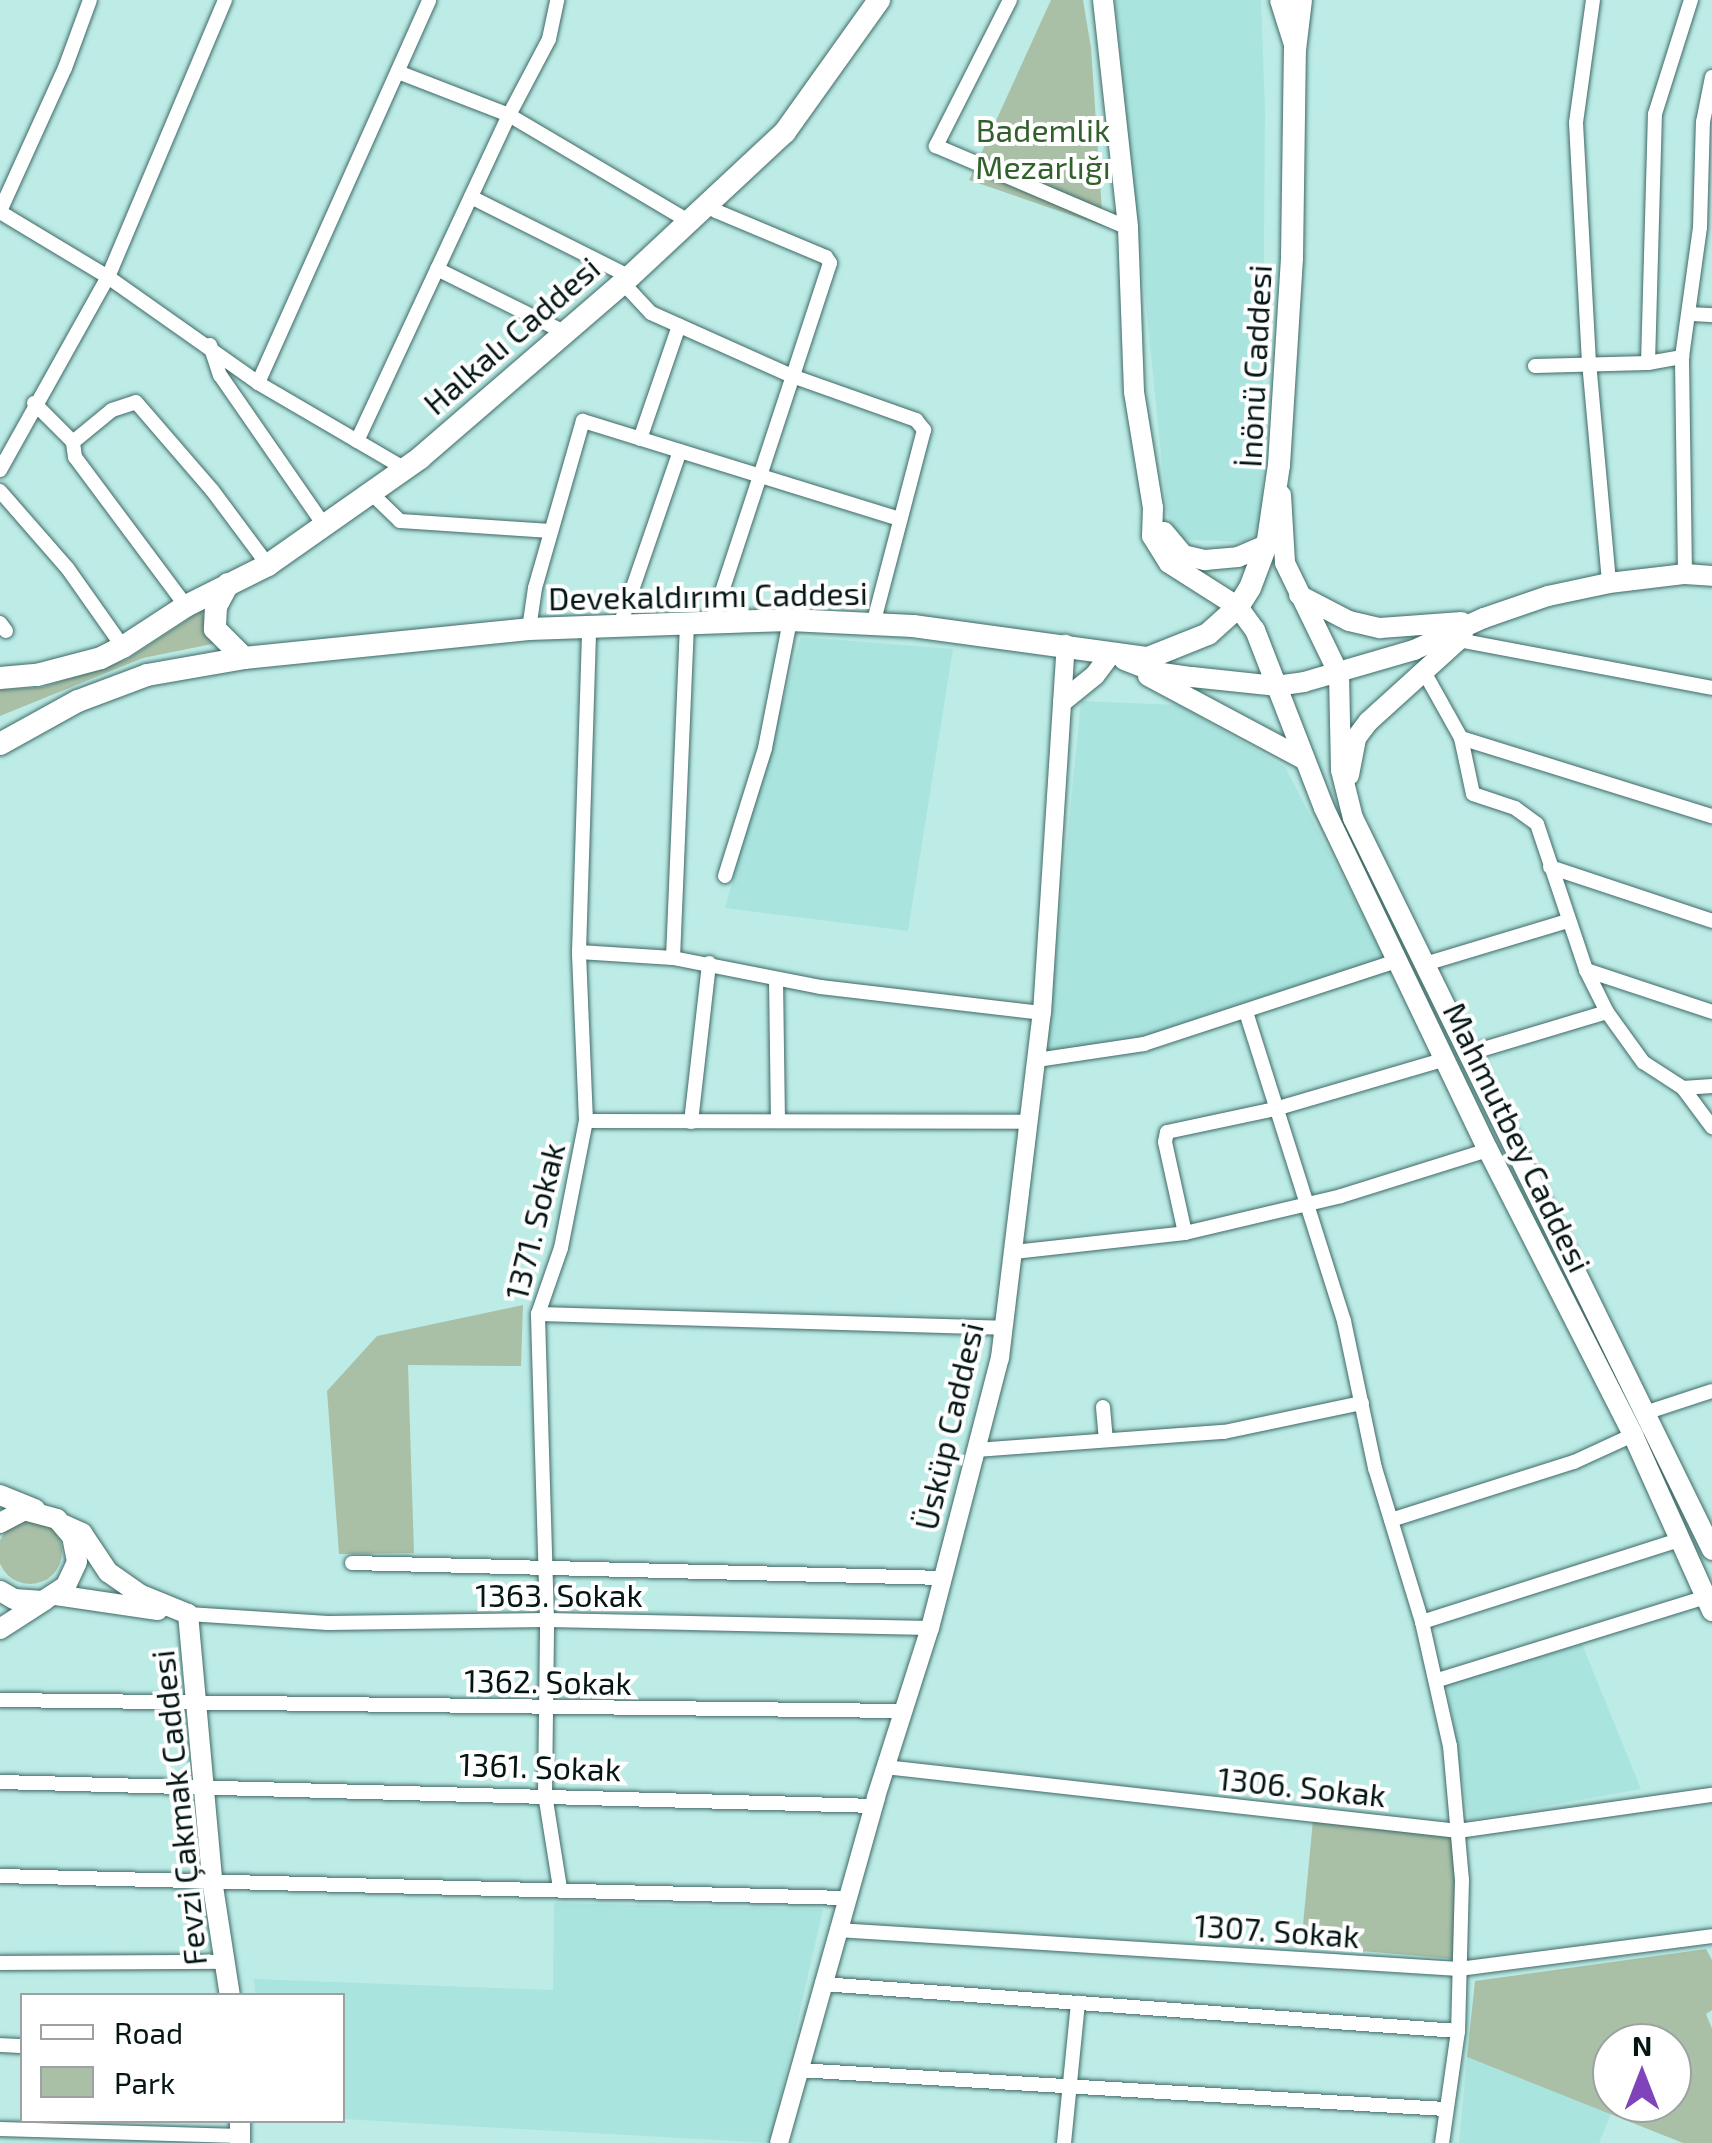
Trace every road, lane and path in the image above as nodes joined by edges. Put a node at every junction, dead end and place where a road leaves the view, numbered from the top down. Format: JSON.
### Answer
{"nodes":[{"id":1,"x":90,"y":0,"type":"edge"},
{"id":2,"x":225,"y":0,"type":"edge"},
{"id":3,"x":429,"y":0,"type":"edge"},
{"id":4,"x":557,"y":0,"type":"edge"},
{"id":5,"x":879,"y":0,"type":"edge"},
{"id":6,"x":1010,"y":0,"type":"edge"},
{"id":7,"x":1103,"y":0,"type":"edge"},
{"id":8,"x":1280,"y":0,"type":"edge"},
{"id":9,"x":1293,"y":0,"type":"edge"},
{"id":10,"x":1301,"y":0,"type":"edge"},
{"id":11,"x":1593,"y":0,"type":"edge"},
{"id":12,"x":1691,"y":0,"type":"edge"},
{"id":13,"x":1296,"y":50,"type":"junction"},
{"id":14,"x":398,"y":72,"type":"junction"},
{"id":15,"x":1712,"y":77,"type":"edge"},
{"id":16,"x":509,"y":115,"type":"junction"},
{"id":17,"x":1707,"y":140,"type":"edge"},
{"id":18,"x":471,"y":198,"type":"junction"},
{"id":19,"x":708,"y":203,"type":"junction"},
{"id":20,"x":0,"y":212,"type":"edge"},
{"id":21,"x":688,"y":221,"type":"junction"},
{"id":22,"x":1706,"y":227,"type":"edge"},
{"id":23,"x":1128,"y":228,"type":"junction"},
{"id":24,"x":437,"y":269,"type":"junction"},
{"id":25,"x":108,"y":278,"type":"junction"},
{"id":26,"x":625,"y":280,"type":"junction"},
{"id":27,"x":1690,"y":314,"type":"junction"},
{"id":28,"x":1712,"y":314,"type":"edge"},
{"id":29,"x":679,"y":326,"type":"junction"},
{"id":30,"x":564,"y":332,"type":"junction"},
{"id":31,"x":210,"y":345,"type":"junction"},
{"id":32,"x":1682,"y":357,"type":"junction"},
{"id":33,"x":1589,"y":362,"type":"junction"},
{"id":34,"x":1648,"y":363,"type":"junction"},
{"id":35,"x":1535,"y":366,"type":"dead end"},
{"id":36,"x":792,"y":376,"type":"junction"},
{"id":37,"x":258,"y":383,"type":"junction"},
{"id":38,"x":34,"y":403,"type":"junction"},
{"id":39,"x":640,"y":439,"type":"junction"},
{"id":40,"x":356,"y":440,"type":"junction"},
{"id":41,"x":73,"y":442,"type":"junction"},
{"id":42,"x":680,"y":451,"type":"junction"},
{"id":43,"x":1279,"y":465,"type":"junction"},
{"id":44,"x":405,"y":469,"type":"junction"},
{"id":45,"x":0,"y":470,"type":"edge"},
{"id":46,"x":762,"y":477,"type":"junction"},
{"id":47,"x":0,"y":491,"type":"edge"},
{"id":48,"x":371,"y":493,"type":"junction"},
{"id":49,"x":1153,"y":508,"type":"junction"},
{"id":50,"x":900,"y":519,"type":"junction"},
{"id":51,"x":323,"y":524,"type":"junction"},
{"id":52,"x":552,"y":530,"type":"junction"},
{"id":53,"x":1268,"y":540,"type":"junction"},
{"id":54,"x":268,"y":564,"type":"junction"},
{"id":55,"x":1685,"y":574,"type":"junction"},
{"id":56,"x":1712,"y":576,"type":"edge"},
{"id":57,"x":1609,"y":583,"type":"junction"},
{"id":58,"x":228,"y":584,"type":"junction"},
{"id":59,"x":1299,"y":594,"type":"junction"},
{"id":60,"x":186,"y":606,"type":"junction"},
{"id":61,"x":1238,"y":608,"type":"junction"},
{"id":62,"x":1484,"y":618,"type":"junction"},
{"id":63,"x":790,"y":620,"type":"junction"},
{"id":64,"x":712,"y":621,"type":"junction"},
{"id":65,"x":686,"y":623,"type":"junction"},
{"id":66,"x":873,"y":624,"type":"junction"},
{"id":67,"x":620,"y":625,"type":"junction"},
{"id":68,"x":589,"y":626,"type":"junction"},
{"id":69,"x":528,"y":630,"type":"junction"},
{"id":70,"x":1458,"y":640,"type":"junction"},
{"id":71,"x":1066,"y":644,"type":"junction"},
{"id":72,"x":123,"y":646,"type":"junction"},
{"id":73,"x":1110,"y":655,"type":"junction"},
{"id":74,"x":244,"y":658,"type":"junction"},
{"id":75,"x":1423,"y":670,"type":"junction"},
{"id":76,"x":1339,"y":674,"type":"junction"},
{"id":77,"x":0,"y":678,"type":"edge"},
{"id":78,"x":1276,"y":686,"type":"junction"},
{"id":79,"x":1712,"y":688,"type":"edge"},
{"id":80,"x":1063,"y":701,"type":"junction"},
{"id":81,"x":1462,"y":738,"type":"junction"},
{"id":82,"x":0,"y":744,"type":"edge"},
{"id":83,"x":1305,"y":760,"type":"junction"},
{"id":84,"x":1345,"y":794,"type":"junction"},
{"id":85,"x":1712,"y":816,"type":"edge"},
{"id":86,"x":1550,"y":868,"type":"junction"},
{"id":87,"x":725,"y":876,"type":"dead end"},
{"id":88,"x":1567,"y":920,"type":"junction"},
{"id":89,"x":1712,"y":921,"type":"edge"},
{"id":90,"x":579,"y":952,"type":"junction"},
{"id":91,"x":673,"y":958,"type":"junction"},
{"id":92,"x":1400,"y":960,"type":"junction"},
{"id":93,"x":709,"y":963,"type":"junction"},
{"id":94,"x":1425,"y":964,"type":"junction"},
{"id":95,"x":1586,"y":970,"type":"junction"},
{"id":96,"x":776,"y":979,"type":"junction"},
{"id":97,"x":1246,"y":1012,"type":"junction"},
{"id":98,"x":1607,"y":1012,"type":"junction"},
{"id":99,"x":1712,"y":1012,"type":"edge"},
{"id":100,"x":1042,"y":1014,"type":"junction"},
{"id":101,"x":1467,"y":1054,"type":"junction"},
{"id":102,"x":1446,"y":1059,"type":"junction"},
{"id":103,"x":1037,"y":1060,"type":"junction"},
{"id":104,"x":1712,"y":1086,"type":"edge"},
{"id":105,"x":1683,"y":1088,"type":"junction"},
{"id":106,"x":1274,"y":1109,"type":"junction"},
{"id":107,"x":778,"y":1120,"type":"junction"},
{"id":108,"x":586,"y":1121,"type":"junction"},
{"id":109,"x":691,"y":1122,"type":"junction"},
{"id":110,"x":1030,"y":1122,"type":"junction"},
{"id":111,"x":1712,"y":1127,"type":"edge"},
{"id":112,"x":1488,"y":1150,"type":"junction"},
{"id":113,"x":1310,"y":1203,"type":"junction"},
{"id":114,"x":1185,"y":1233,"type":"junction"},
{"id":115,"x":1014,"y":1252,"type":"junction"},
{"id":116,"x":538,"y":1314,"type":"junction"},
{"id":117,"x":1004,"y":1328,"type":"junction"},
{"id":118,"x":1712,"y":1390,"type":"edge"},
{"id":119,"x":1362,"y":1402,"type":"junction"},
{"id":120,"x":1102,"y":1408,"type":"dead end"},
{"id":121,"x":1648,"y":1412,"type":"junction"},
{"id":122,"x":1633,"y":1435,"type":"junction"},
{"id":123,"x":1106,"y":1440,"type":"junction"},
{"id":124,"x":976,"y":1450,"type":"junction"},
{"id":125,"x":0,"y":1494,"type":"edge"},
{"id":126,"x":41,"y":1512,"type":"junction"},
{"id":127,"x":1391,"y":1520,"type":"junction"},
{"id":128,"x":0,"y":1522,"type":"edge"},
{"id":129,"x":64,"y":1525,"type":"junction"},
{"id":130,"x":1682,"y":1539,"type":"junction"},
{"id":131,"x":1712,"y":1550,"type":"edge"},
{"id":132,"x":352,"y":1563,"type":"dead end"},
{"id":133,"x":543,"y":1565,"type":"junction"},
{"id":134,"x":943,"y":1578,"type":"junction"},
{"id":135,"x":0,"y":1591,"type":"edge"},
{"id":136,"x":51,"y":1598,"type":"junction"},
{"id":137,"x":1709,"y":1604,"type":"edge"},
{"id":138,"x":188,"y":1614,"type":"junction"},
{"id":139,"x":547,"y":1620,"type":"junction"},
{"id":140,"x":1422,"y":1622,"type":"junction"},
{"id":141,"x":930,"y":1628,"type":"junction"},
{"id":142,"x":0,"y":1629,"type":"edge"},
{"id":143,"x":1438,"y":1680,"type":"junction"},
{"id":144,"x":193,"y":1699,"type":"junction"},
{"id":145,"x":0,"y":1700,"type":"edge"},
{"id":146,"x":546,"y":1709,"type":"junction"},
{"id":147,"x":902,"y":1711,"type":"junction"},
{"id":148,"x":885,"y":1767,"type":"junction"},
{"id":149,"x":0,"y":1782,"type":"edge"},
{"id":150,"x":204,"y":1784,"type":"junction"},
{"id":151,"x":545,"y":1794,"type":"junction"},
{"id":152,"x":1712,"y":1795,"type":"edge"},
{"id":153,"x":874,"y":1806,"type":"junction"},
{"id":154,"x":1458,"y":1830,"type":"junction"},
{"id":155,"x":0,"y":1876,"type":"edge"},
{"id":156,"x":212,"y":1880,"type":"junction"},
{"id":157,"x":560,"y":1888,"type":"junction"},
{"id":158,"x":848,"y":1898,"type":"junction"},
{"id":159,"x":837,"y":1930,"type":"junction"},
{"id":160,"x":1712,"y":1936,"type":"edge"},
{"id":161,"x":226,"y":1962,"type":"junction"},
{"id":162,"x":0,"y":1963,"type":"edge"},
{"id":163,"x":1460,"y":1969,"type":"junction"},
{"id":164,"x":822,"y":1984,"type":"junction"},
{"id":165,"x":230,"y":1993,"type":"edge"},
{"id":166,"x":1078,"y":2003,"type":"junction"},
{"id":167,"x":1458,"y":2032,"type":"junction"},
{"id":168,"x":798,"y":2070,"type":"junction"},
{"id":169,"x":1070,"y":2084,"type":"junction"},
{"id":170,"x":1446,"y":2109,"type":"junction"},
{"id":171,"x":0,"y":2130,"type":"edge"},
{"id":172,"x":240,"y":2133,"type":"edge"},
{"id":173,"x":779,"y":2143,"type":"edge"},
{"id":174,"x":1064,"y":2143,"type":"edge"},
{"id":175,"x":1442,"y":2143,"type":"edge"}],
"edges":[{"from":1,"to":20,"type":"street"},
{"from":2,"to":25,"type":"street"},
{"from":3,"to":14,"type":"street"},
{"from":4,"to":16,"type":"street"},
{"from":5,"to":19,"type":"main road","name":"Halkalı Caddesi"},
{"from":6,"to":23,"type":"street"},
{"from":7,"to":23,"type":"main road"},
{"from":8,"to":13,"type":"main road","name":"İnönü Caddesi"},
{"from":9,"to":13,"type":"main road"},
{"from":10,"to":13,"type":"main road","name":"İnönü Caddesi"},
{"from":11,"to":33,"type":"street"},
{"from":12,"to":34,"type":"street"},
{"from":13,"to":43,"type":"main road","name":"İnönü Caddesi"},
{"from":14,"to":16,"type":"street"},
{"from":14,"to":37,"type":"street"},
{"from":15,"to":17,"type":"street"},
{"from":16,"to":18,"type":"street"},
{"from":16,"to":21,"type":"street"},
{"from":17,"to":22,"type":"street"},
{"from":18,"to":24,"type":"street"},
{"from":18,"to":26,"type":"street"},
{"from":19,"to":21,"type":"main road","name":"Halkalı Caddesi"},
{"from":19,"to":36,"type":"street"},
{"from":20,"to":25,"type":"street"},
{"from":21,"to":26,"type":"main road","name":"Halkalı Caddesi"},
{"from":22,"to":27,"type":"street"},
{"from":23,"to":49,"type":"main road"},
{"from":24,"to":30,"type":"street"},
{"from":24,"to":40,"type":"street"},
{"from":25,"to":31,"type":"street"},
{"from":25,"to":38,"type":"street"},
{"from":26,"to":29,"type":"street"},
{"from":26,"to":30,"type":"main road","name":"Halkalı Caddesi"},
{"from":27,"to":28,"type":"street"},
{"from":27,"to":32,"type":"street"},
{"from":29,"to":36,"type":"street"},
{"from":29,"to":39,"type":"street"},
{"from":30,"to":44,"type":"main road","name":"Halkalı Caddesi"},
{"from":31,"to":37,"type":"street"},
{"from":31,"to":51,"type":"street"},
{"from":32,"to":34,"type":"street"},
{"from":32,"to":55,"type":"street"},
{"from":33,"to":34,"type":"street"},
{"from":33,"to":35,"type":"street"},
{"from":33,"to":57,"type":"street"},
{"from":36,"to":46,"type":"street"},
{"from":36,"to":50,"type":"street"},
{"from":37,"to":40,"type":"street"},
{"from":38,"to":41,"type":"street"},
{"from":38,"to":45,"type":"street"},
{"from":39,"to":42,"type":"street"},
{"from":39,"to":52,"type":"street"},
{"from":40,"to":44,"type":"street"},
{"from":41,"to":54,"type":"street"},
{"from":41,"to":60,"type":"street"},
{"from":42,"to":46,"type":"street"},
{"from":42,"to":67,"type":"street"},
{"from":43,"to":53,"type":"main road"},
{"from":43,"to":59,"type":"main road","name":"İnönü Caddesi"},
{"from":44,"to":48,"type":"main road","name":"Halkalı Caddesi"},
{"from":46,"to":50,"type":"street"},
{"from":46,"to":64,"type":"street"},
{"from":47,"to":72,"type":"street"},
{"from":48,"to":51,"type":"main road","name":"Halkalı Caddesi"},
{"from":48,"to":52,"type":"street"},
{"from":49,"to":53,"type":"main road"},
{"from":49,"to":61,"type":"main road"},
{"from":50,"to":66,"type":"street"},
{"from":51,"to":54,"type":"main road","name":"Halkalı Caddesi"},
{"from":52,"to":69,"type":"street"},
{"from":53,"to":61,"type":"main road"},
{"from":54,"to":58,"type":"main road","name":"Halkalı Caddesi"},
{"from":55,"to":56,"type":"main road"},
{"from":55,"to":57,"type":"main road"},
{"from":57,"to":62,"type":"main road"},
{"from":58,"to":60,"type":"main road","name":"Halkalı Caddesi"},
{"from":58,"to":74,"type":"main road"},
{"from":59,"to":62,"type":"main road"},
{"from":59,"to":76,"type":"main road","name":"İnönü Caddesi"},
{"from":60,"to":72,"type":"main road","name":"Halkalı Caddesi"},
{"from":61,"to":73,"type":"main road"},
{"from":61,"to":78,"type":"main road"},
{"from":62,"to":70,"type":"main road"},
{"from":62,"to":76,"type":"main road","name":"Devekaldırımı Caddesi"},
{"from":63,"to":64,"type":"main road","name":"Devekaldırımı Caddesi"},
{"from":63,"to":66,"type":"main road","name":"Devekaldırımı Caddesi"},
{"from":63,"to":87,"type":"street"},
{"from":64,"to":65,"type":"main road","name":"Devekaldırımı Caddesi"},
{"from":65,"to":67,"type":"main road","name":"Devekaldırımı Caddesi"},
{"from":65,"to":91,"type":"street"},
{"from":66,"to":71,"type":"main road","name":"Devekaldırımı Caddesi"},
{"from":67,"to":68,"type":"main road","name":"Devekaldırımı Caddesi"},
{"from":68,"to":69,"type":"main road","name":"Devekaldırımı Caddesi"},
{"from":68,"to":90,"type":"street","name":"1371. Sokak"},
{"from":69,"to":74,"type":"main road","name":"Devekaldırımı Caddesi"},
{"from":70,"to":75,"type":"main road"},
{"from":70,"to":79,"type":"street"},
{"from":71,"to":73,"type":"main road","name":"Devekaldırımı Caddesi"},
{"from":71,"to":80,"type":"street","name":"Üsküp Caddesi"},
{"from":72,"to":77,"type":"main road"},
{"from":73,"to":78,"type":"main road","name":"Devekaldırımı Caddesi"},
{"from":73,"to":80,"type":"main road"},
{"from":73,"to":83,"type":"main road"},
{"from":74,"to":82,"type":"main road","name":"Devekaldırımı Caddesi"},
{"from":75,"to":81,"type":"street"},
{"from":75,"to":84,"type":"main road"},
{"from":76,"to":78,"type":"main road","name":"Devekaldırımı Caddesi"},
{"from":76,"to":84,"type":"main road","name":"Mahmutbey Caddesi"},
{"from":78,"to":83,"type":"main road","name":"Mahmutbey Caddesi"},
{"from":80,"to":100,"type":"street","name":"Üsküp Caddesi"},
{"from":81,"to":85,"type":"street"},
{"from":81,"to":86,"type":"street"},
{"from":83,"to":92,"type":"main road","name":"Mahmutbey Caddesi"},
{"from":84,"to":94,"type":"main road","name":"Mahmutbey Caddesi"},
{"from":86,"to":88,"type":"street"},
{"from":86,"to":89,"type":"street"},
{"from":88,"to":94,"type":"street"},
{"from":88,"to":95,"type":"street"},
{"from":90,"to":91,"type":"street"},
{"from":90,"to":108,"type":"street","name":"1371. Sokak"},
{"from":91,"to":93,"type":"street"},
{"from":92,"to":97,"type":"street"},
{"from":92,"to":102,"type":"main road","name":"Mahmutbey Caddesi"},
{"from":93,"to":96,"type":"street"},
{"from":93,"to":109,"type":"street"},
{"from":94,"to":101,"type":"main road","name":"Mahmutbey Caddesi"},
{"from":95,"to":98,"type":"street"},
{"from":95,"to":99,"type":"street"},
{"from":96,"to":100,"type":"street"},
{"from":96,"to":107,"type":"street"},
{"from":97,"to":103,"type":"street"},
{"from":97,"to":106,"type":"street"},
{"from":98,"to":101,"type":"street"},
{"from":98,"to":105,"type":"street"},
{"from":100,"to":103,"type":"street","name":"Üsküp Caddesi"},
{"from":101,"to":121,"type":"main road","name":"Mahmutbey Caddesi"},
{"from":102,"to":106,"type":"street"},
{"from":102,"to":112,"type":"main road","name":"Mahmutbey Caddesi"},
{"from":103,"to":110,"type":"street","name":"Üsküp Caddesi"},
{"from":104,"to":105,"type":"street"},
{"from":105,"to":111,"type":"street"},
{"from":106,"to":113,"type":"street"},
{"from":106,"to":114,"type":"street"},
{"from":107,"to":109,"type":"street"},
{"from":107,"to":110,"type":"street"},
{"from":108,"to":109,"type":"street"},
{"from":108,"to":116,"type":"street","name":"1371. Sokak"},
{"from":110,"to":115,"type":"street","name":"Üsküp Caddesi"},
{"from":112,"to":113,"type":"street"},
{"from":112,"to":122,"type":"main road","name":"Mahmutbey Caddesi"},
{"from":113,"to":114,"type":"street"},
{"from":113,"to":119,"type":"street"},
{"from":114,"to":115,"type":"street"},
{"from":115,"to":117,"type":"street","name":"Üsküp Caddesi"},
{"from":116,"to":117,"type":"street"},
{"from":116,"to":133,"type":"street","name":"1371. Sokak"},
{"from":117,"to":124,"type":"street","name":"Üsküp Caddesi"},
{"from":118,"to":121,"type":"street"},
{"from":119,"to":123,"type":"street"},
{"from":119,"to":127,"type":"street"},
{"from":120,"to":123,"type":"street"},
{"from":121,"to":131,"type":"main road","name":"Mahmutbey Caddesi"},
{"from":122,"to":127,"type":"street"},
{"from":122,"to":130,"type":"main road","name":"Mahmutbey Caddesi"},
{"from":123,"to":124,"type":"street"},
{"from":124,"to":134,"type":"street","name":"Üsküp Caddesi"},
{"from":125,"to":126,"type":"main road"},
{"from":126,"to":128,"type":"main road"},
{"from":126,"to":129,"type":"main road"},
{"from":127,"to":140,"type":"street"},
{"from":129,"to":136,"type":"main road"},
{"from":129,"to":138,"type":"main road"},
{"from":130,"to":137,"type":"main road","name":"Mahmutbey Caddesi"},
{"from":130,"to":140,"type":"street"},
{"from":132,"to":133,"type":"street"},
{"from":133,"to":134,"type":"street"},
{"from":133,"to":139,"type":"street","name":"1371. Sokak"},
{"from":134,"to":141,"type":"street","name":"Üsküp Caddesi"},
{"from":135,"to":136,"type":"main road"},
{"from":136,"to":138,"type":"main road"},
{"from":136,"to":142,"type":"main road"},
{"from":137,"to":143,"type":"street"},
{"from":138,"to":139,"type":"street","name":"1363. Sokak"},
{"from":138,"to":144,"type":"main road","name":"Fevzi Çakmak Caddesi"},
{"from":139,"to":141,"type":"street","name":"1363. Sokak"},
{"from":139,"to":146,"type":"street","name":"1371. Sokak"},
{"from":140,"to":143,"type":"street"},
{"from":141,"to":147,"type":"street","name":"Üsküp Caddesi"},
{"from":143,"to":154,"type":"street"},
{"from":144,"to":145,"type":"street","name":"1362. Sokak"},
{"from":144,"to":146,"type":"street","name":"1362. Sokak"},
{"from":144,"to":150,"type":"main road","name":"Fevzi Çakmak Caddesi"},
{"from":146,"to":147,"type":"street","name":"1362. Sokak"},
{"from":146,"to":151,"type":"street","name":"1371. Sokak"},
{"from":147,"to":148,"type":"street","name":"Üsküp Caddesi"},
{"from":148,"to":153,"type":"street","name":"Üsküp Caddesi"},
{"from":148,"to":154,"type":"street","name":"1306. Sokak"},
{"from":149,"to":150,"type":"street","name":"1361. Sokak"},
{"from":150,"to":151,"type":"street","name":"1361. Sokak"},
{"from":150,"to":156,"type":"main road","name":"Fevzi Çakmak Caddesi"},
{"from":151,"to":153,"type":"street","name":"1361. Sokak"},
{"from":151,"to":157,"type":"street","name":"1371. Sokak"},
{"from":152,"to":154,"type":"street","name":"1306. Sokak"},
{"from":153,"to":158,"type":"street","name":"Üsküp Caddesi"},
{"from":154,"to":163,"type":"street"},
{"from":155,"to":156,"type":"street"},
{"from":156,"to":157,"type":"street"},
{"from":156,"to":161,"type":"main road","name":"Fevzi Çakmak Caddesi"},
{"from":157,"to":158,"type":"street"},
{"from":158,"to":159,"type":"street","name":"Üsküp Caddesi"},
{"from":159,"to":163,"type":"street","name":"1307. Sokak"},
{"from":159,"to":164,"type":"street","name":"Üsküp Caddesi"},
{"from":160,"to":163,"type":"street","name":"1307. Sokak"},
{"from":161,"to":162,"type":"street"},
{"from":161,"to":165,"type":"main road","name":"Fevzi Çakmak Caddesi"},
{"from":163,"to":167,"type":"street"},
{"from":164,"to":166,"type":"street"},
{"from":164,"to":168,"type":"street","name":"Üsküp Caddesi"},
{"from":166,"to":167,"type":"street"},
{"from":166,"to":169,"type":"street"},
{"from":167,"to":170,"type":"street"},
{"from":168,"to":169,"type":"street"},
{"from":168,"to":173,"type":"street","name":"Üsküp Caddesi"},
{"from":169,"to":170,"type":"street"},
{"from":169,"to":174,"type":"street"},
{"from":170,"to":175,"type":"street"},
{"from":171,"to":172,"type":"street"}]}
